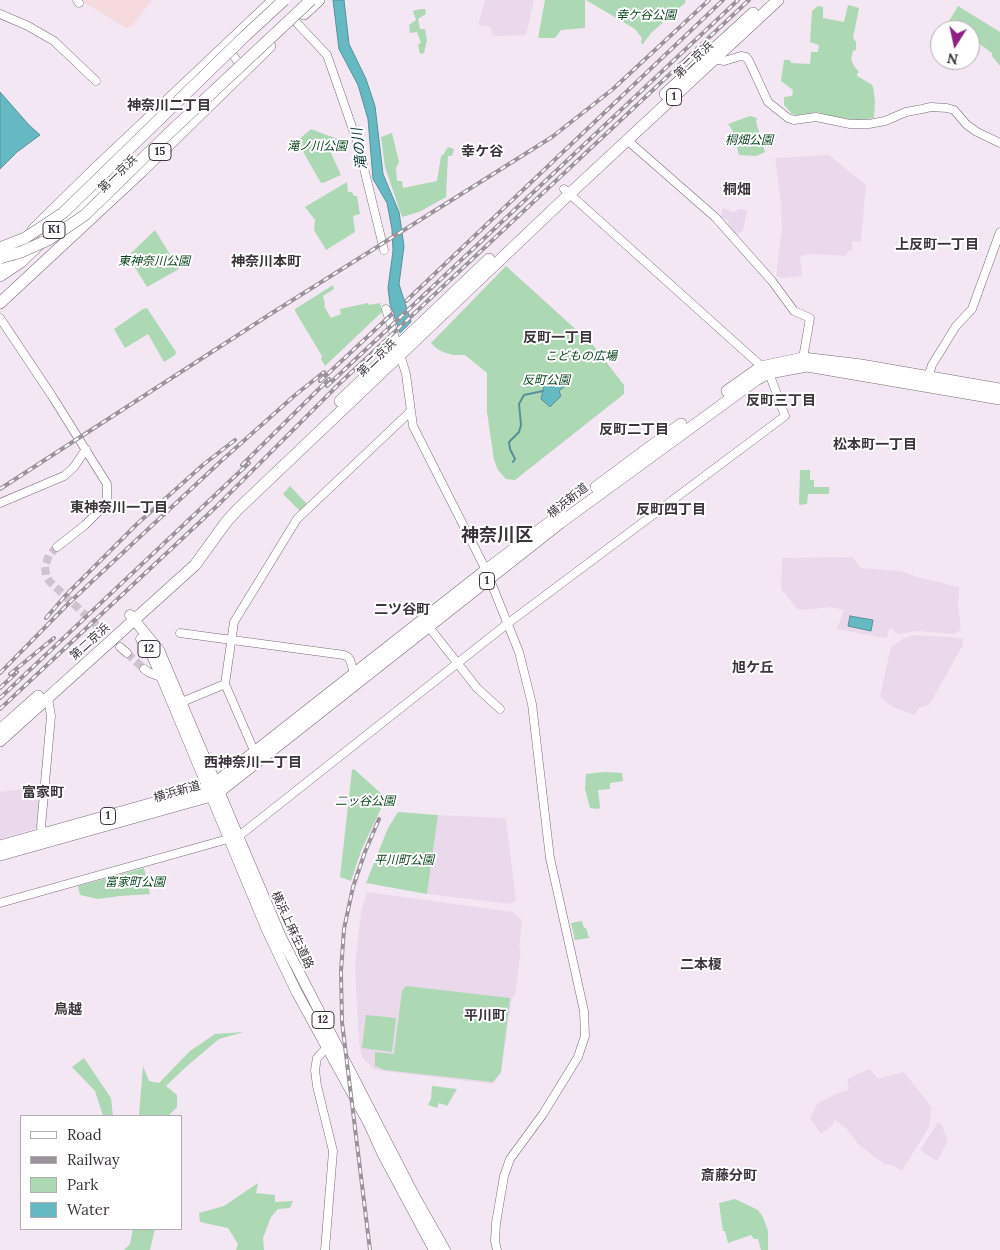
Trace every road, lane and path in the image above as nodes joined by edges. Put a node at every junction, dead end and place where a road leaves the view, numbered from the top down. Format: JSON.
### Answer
{"nodes":[{"id":1,"x":274,"y":0,"type":"edge"},
{"id":2,"x":284,"y":0,"type":"edge"},
{"id":3,"x":294,"y":0,"type":"edge"},
{"id":4,"x":303,"y":0,"type":"edge"},
{"id":5,"x":311,"y":0,"type":"edge"},
{"id":6,"x":319,"y":0,"type":"edge"},
{"id":7,"x":767,"y":0,"type":"edge"},
{"id":8,"x":778,"y":0,"type":"edge"},
{"id":9,"x":0,"y":14,"type":"edge"},
{"id":10,"x":295,"y":21,"type":"junction"},
{"id":11,"x":225,"y":45,"type":"junction"},
{"id":12,"x":715,"y":59,"type":"junction"},
{"id":13,"x":244,"y":71,"type":"junction"},
{"id":14,"x":96,"y":81,"type":"dead end"},
{"id":15,"x":627,"y":140,"type":"junction"},
{"id":16,"x":1000,"y":143,"type":"edge"},
{"id":17,"x":107,"y":182,"type":"junction"},
{"id":18,"x":566,"y":191,"type":"junction"},
{"id":19,"x":88,"y":222,"type":"junction"},
{"id":20,"x":1000,"y":232,"type":"edge"},
{"id":21,"x":0,"y":248,"type":"edge"},
{"id":22,"x":384,"y":250,"type":"dead end"},
{"id":23,"x":0,"y":258,"type":"edge"},
{"id":24,"x":0,"y":267,"type":"edge"},
{"id":25,"x":0,"y":276,"type":"edge"},
{"id":26,"x":0,"y":303,"type":"edge"},
{"id":27,"x":386,"y":308,"type":"dead end"},
{"id":28,"x":0,"y":318,"type":"edge"},
{"id":29,"x":399,"y":350,"type":"junction"},
{"id":30,"x":803,"y":358,"type":"junction"},
{"id":31,"x":765,"y":370,"type":"junction"},
{"id":32,"x":928,"y":377,"type":"junction"},
{"id":33,"x":1000,"y":389,"type":"edge"},
{"id":34,"x":1000,"y":398,"type":"edge"},
{"id":35,"x":410,"y":412,"type":"junction"},
{"id":36,"x":86,"y":449,"type":"junction"},
{"id":37,"x":0,"y":504,"type":"edge"},
{"id":38,"x":57,"y":547,"type":"tunnel mouth"},
{"id":39,"x":488,"y":574,"type":"junction"},
{"id":40,"x":130,"y":620,"type":"junction"},
{"id":41,"x":507,"y":624,"type":"junction"},
{"id":42,"x":428,"y":627,"type":"junction"},
{"id":43,"x":180,"y":633,"type":"dead end"},
{"id":44,"x":231,"y":640,"type":"junction"},
{"id":45,"x":120,"y":647,"type":"tunnel mouth"},
{"id":46,"x":127,"y":653,"type":"tunnel mouth"},
{"id":47,"x":458,"y":664,"type":"junction"},
{"id":48,"x":146,"y":671,"type":"tunnel mouth"},
{"id":49,"x":167,"y":679,"type":"junction"},
{"id":50,"x":356,"y":679,"type":"junction"},
{"id":51,"x":225,"y":684,"type":"junction"},
{"id":52,"x":48,"y":698,"type":"junction"},
{"id":53,"x":182,"y":702,"type":"junction"},
{"id":54,"x":500,"y":709,"type":"dead end"},
{"id":55,"x":0,"y":730,"type":"edge"},
{"id":56,"x":0,"y":741,"type":"edge"},
{"id":57,"x":256,"y":752,"type":"junction"},
{"id":58,"x":213,"y":790,"type":"junction"},
{"id":59,"x":239,"y":836,"type":"junction"},
{"id":60,"x":44,"y":838,"type":"junction"},
{"id":61,"x":228,"y":839,"type":"junction"},
{"id":62,"x":0,"y":846,"type":"edge"},
{"id":63,"x":0,"y":855,"type":"edge"},
{"id":64,"x":0,"y":903,"type":"edge"},
{"id":65,"x":330,"y":1044,"type":"junction"},
{"id":66,"x":325,"y":1250,"type":"edge"},
{"id":67,"x":434,"y":1250,"type":"edge"},
{"id":68,"x":445,"y":1250,"type":"edge"},
{"id":69,"x":497,"y":1250,"type":"edge"}],
"edges":[{"from":1,"to":11,"type":"highway","name":"第一京浜"},
{"from":2,"to":21,"type":"highway","number":"K1","bridge":true},
{"from":3,"to":17,"type":"highway","number":"K1"},
{"from":4,"to":17,"type":"highway","number":"K1"},
{"from":5,"to":23,"type":"highway","number":"K1","bridge":true},
{"from":6,"to":10,"type":"highway","name":"第一京浜","number":"15"},
{"from":7,"to":18,"type":"highway","name":"第二京浜","number":"1"},
{"from":8,"to":12,"type":"highway","name":"第二京浜","number":"1"},
{"from":9,"to":14,"type":"street"},
{"from":10,"to":13,"type":"highway","name":"第一京浜","number":"15"},
{"from":10,"to":22,"type":"street"},
{"from":11,"to":13,"type":"street"},
{"from":11,"to":24,"type":"highway","name":"第一京浜"},
{"from":12,"to":15,"type":"highway","name":"第二京浜","number":"1"},
{"from":12,"to":16,"type":"street"},
{"from":13,"to":19,"type":"highway","name":"第一京浜","number":"15"},
{"from":15,"to":18,"type":"highway","name":"第二京浜","number":"1"},
{"from":15,"to":30,"type":"street"},
{"from":17,"to":19,"type":"highway","number":"K1"},
{"from":17,"to":25,"type":"highway","number":"K1"},
{"from":18,"to":29,"type":"highway","name":"第二京浜","number":"1"},
{"from":18,"to":31,"type":"street"},
{"from":19,"to":26,"type":"highway","name":"第一京浜","number":"15"},
{"from":20,"to":32,"type":"street"},
{"from":27,"to":29,"type":"street"},
{"from":28,"to":36,"type":"street"},
{"from":29,"to":35,"type":"street"},
{"from":29,"to":40,"type":"highway","name":"第二京浜","number":"1"},
{"from":30,"to":31,"type":"highway","name":"横浜新道","number":"1"},
{"from":30,"to":32,"type":"highway","name":"横浜新道","number":"1"},
{"from":31,"to":34,"type":"highway","name":"横浜新道","number":"1"},
{"from":31,"to":39,"type":"highway","name":"横浜新道","number":"1"},
{"from":31,"to":41,"type":"street"},
{"from":32,"to":33,"type":"highway","name":"横浜新道","number":"1"},
{"from":35,"to":39,"type":"street"},
{"from":35,"to":44,"type":"street"},
{"from":36,"to":37,"type":"street"},
{"from":36,"to":38,"type":"street"},
{"from":39,"to":41,"type":"street"},
{"from":39,"to":42,"type":"highway","name":"横浜新道","number":"1"},
{"from":39,"to":50,"type":"highway","name":"横浜新道","number":"1"},
{"from":40,"to":49,"type":"main road","name":"横浜上麻生道路","number":"12"},
{"from":40,"to":52,"type":"highway","name":"第二京浜","number":"1"},
{"from":40,"to":55,"type":"highway","name":"第二京浜","number":"1"},
{"from":41,"to":47,"type":"street"},
{"from":41,"to":69,"type":"street"},
{"from":42,"to":47,"type":"street"},
{"from":42,"to":50,"type":"highway","name":"横浜新道","number":"1"},
{"from":43,"to":44,"type":"street"},
{"from":44,"to":50,"type":"street"},
{"from":44,"to":51,"type":"street"},
{"from":45,"to":46,"type":"street"},
{"from":47,"to":54,"type":"street"},
{"from":47,"to":59,"type":"street"},
{"from":48,"to":49,"type":"street"},
{"from":49,"to":53,"type":"main road","name":"横浜上麻生道路","number":"12"},
{"from":49,"to":58,"type":"main road","name":"横浜上麻生道路","number":"12"},
{"from":50,"to":57,"type":"highway","name":"横浜新道","number":"1"},
{"from":50,"to":58,"type":"highway","name":"横浜新道","number":"1"},
{"from":51,"to":53,"type":"street"},
{"from":51,"to":57,"type":"street"},
{"from":52,"to":56,"type":"highway","name":"第二京浜","number":"1"},
{"from":52,"to":60,"type":"street"},
{"from":53,"to":58,"type":"main road","name":"横浜上麻生道路","number":"12"},
{"from":57,"to":58,"type":"highway","name":"横浜新道","number":"1"},
{"from":58,"to":59,"type":"main road","name":"横浜上麻生道路","number":"12"},
{"from":58,"to":60,"type":"highway","name":"横浜新道","number":"1"},
{"from":58,"to":61,"type":"main road","name":"横浜上麻生道路","number":"12"},
{"from":59,"to":65,"type":"main road","name":"横浜上麻生道路","number":"12"},
{"from":60,"to":62,"type":"highway","name":"横浜新道","number":"1"},
{"from":60,"to":63,"type":"highway","name":"横浜新道","number":"1"},
{"from":61,"to":64,"type":"street"},
{"from":61,"to":65,"type":"main road","name":"横浜上麻生道路","number":"12"},
{"from":65,"to":66,"type":"street"},
{"from":65,"to":67,"type":"main road","name":"横浜上麻生道路","number":"12"},
{"from":65,"to":68,"type":"main road","name":"横浜上麻生道路","number":"12"}]}
